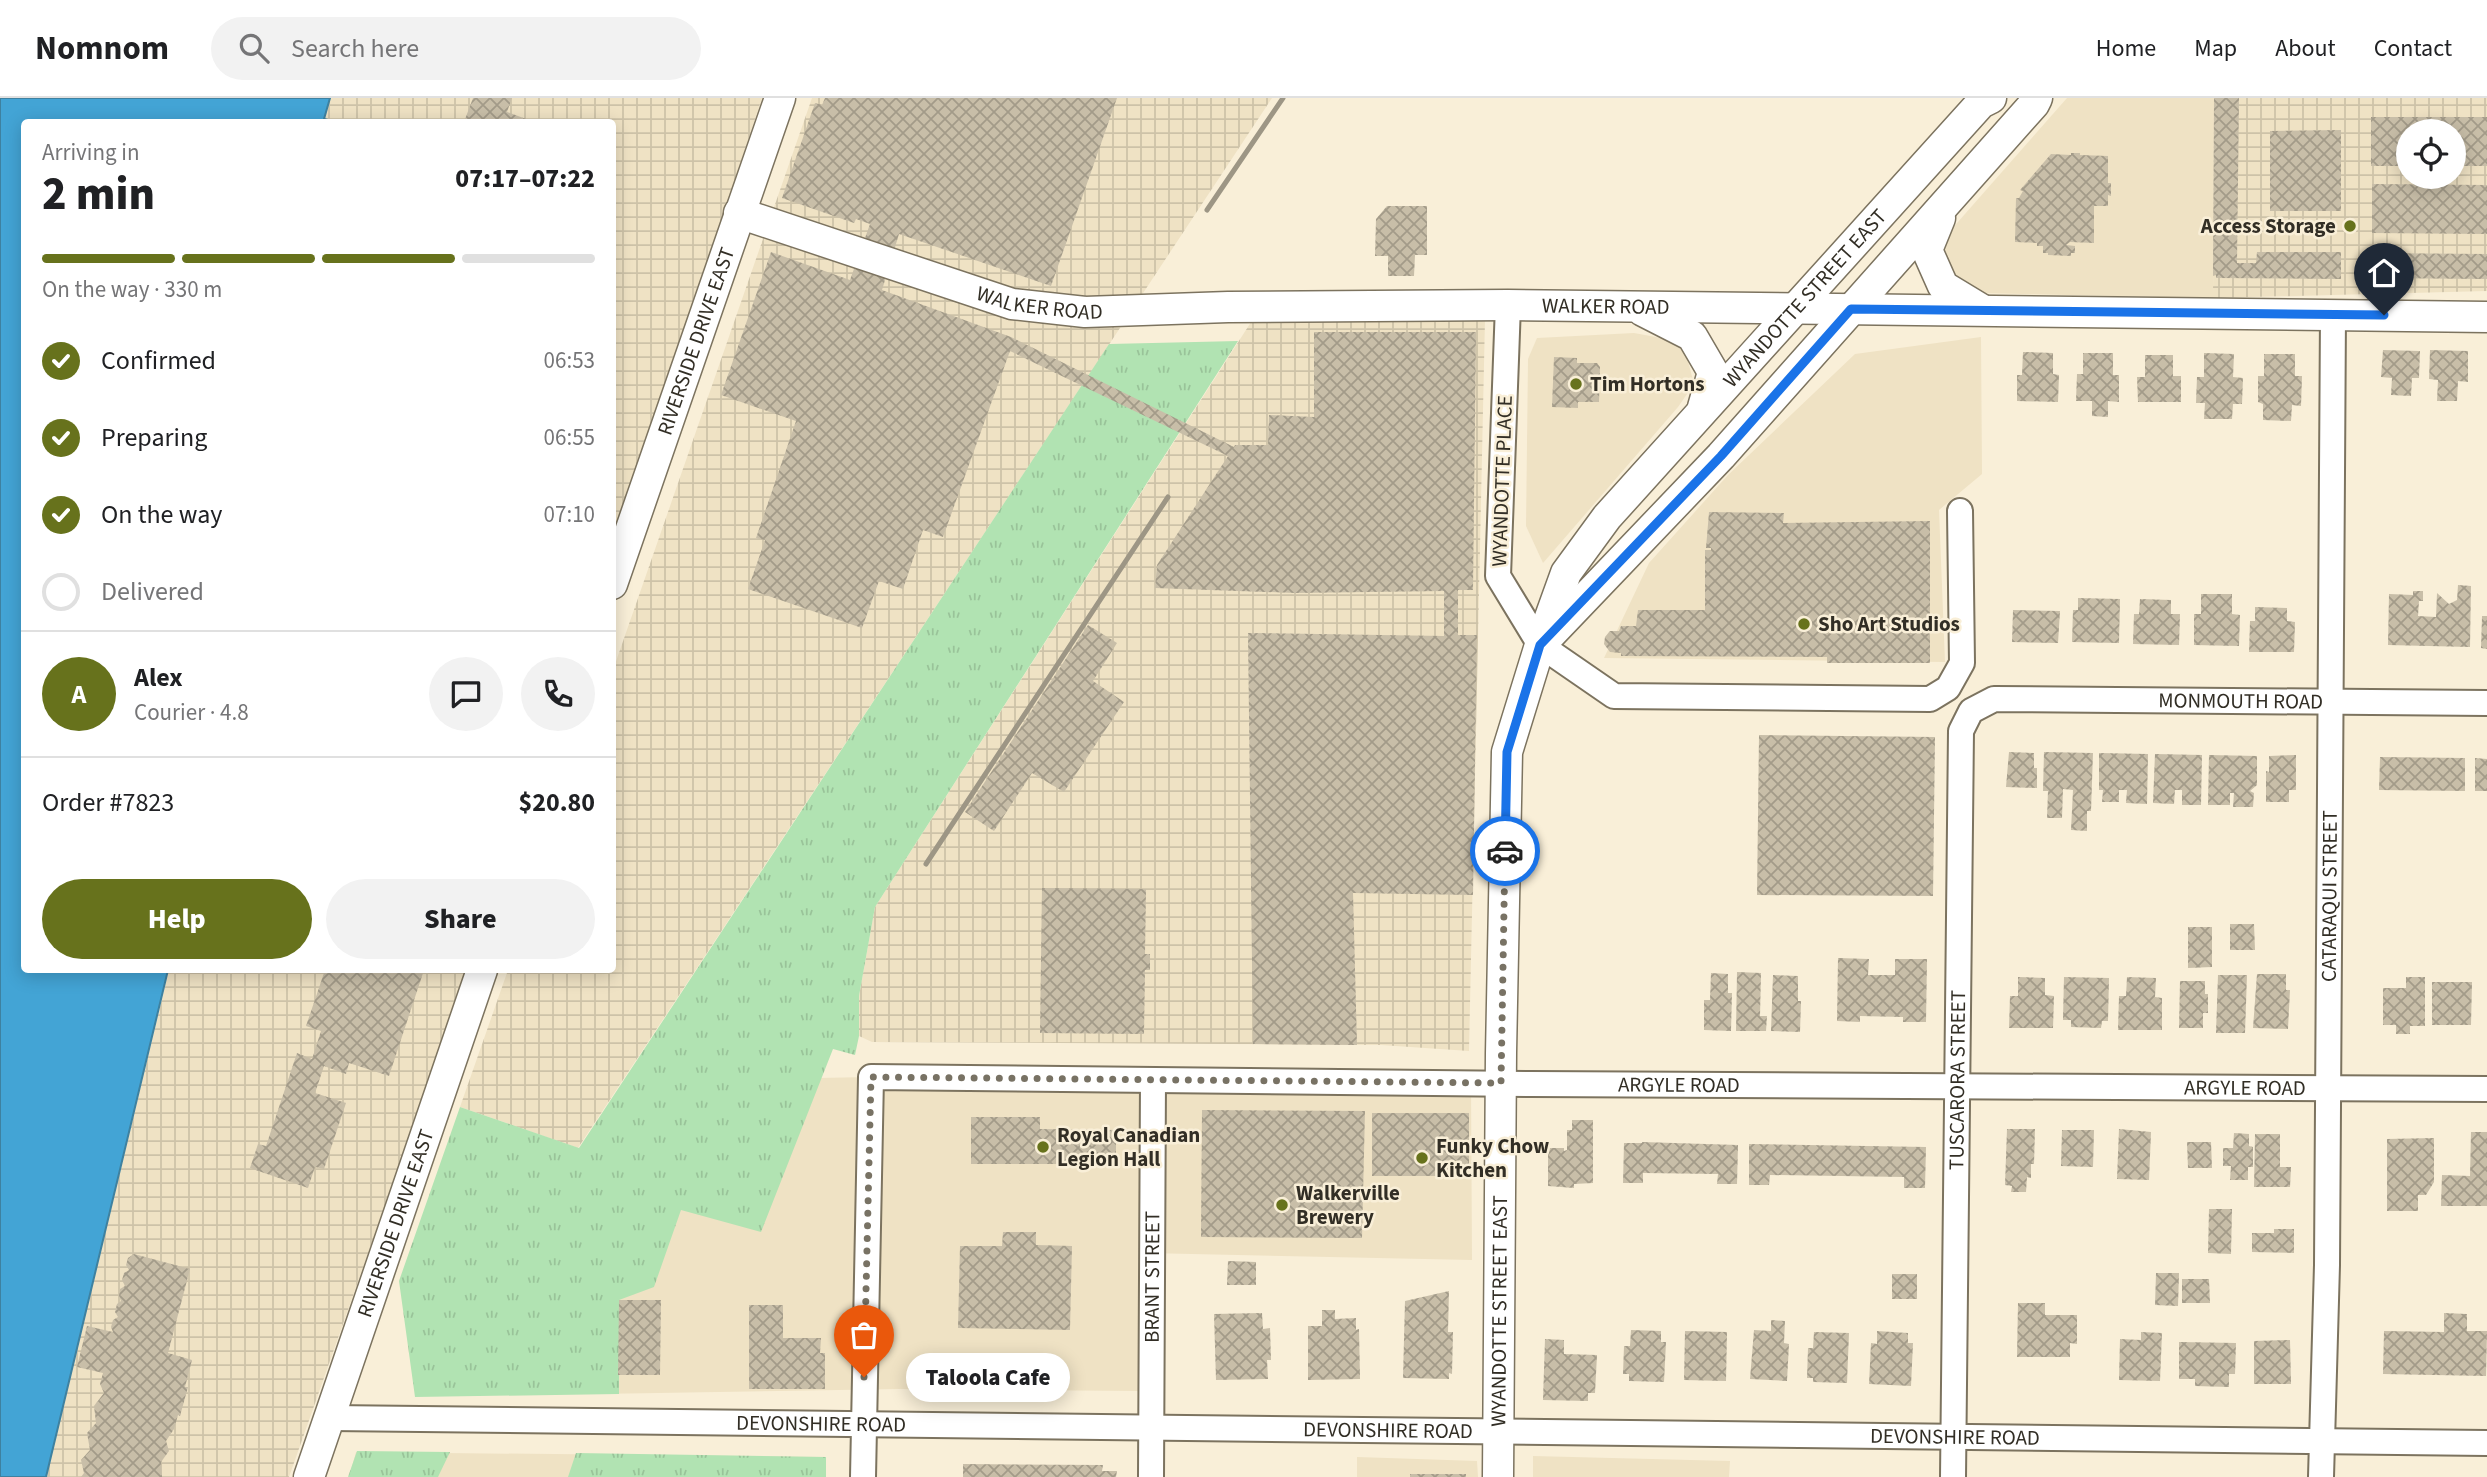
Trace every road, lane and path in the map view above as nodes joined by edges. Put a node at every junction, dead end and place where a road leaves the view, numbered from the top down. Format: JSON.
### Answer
{"nodes":[{"id":1,"x":780,"y":98,"type":"edge"},
{"id":2,"x":1991,"y":98,"type":"edge"},
{"id":3,"x":2037,"y":98,"type":"edge"},
{"id":4,"x":1947,"y":202,"type":"junction"},
{"id":5,"x":739,"y":213,"type":"junction"},
{"id":6,"x":1508,"y":305,"type":"junction"},
{"id":7,"x":1637,"y":308,"type":"junction"},
{"id":8,"x":1795,"y":309,"type":"junction"},
{"id":9,"x":1851,"y":309,"type":"junction"},
{"id":10,"x":1981,"y":310,"type":"junction"},
{"id":11,"x":2333,"y":314,"type":"junction"},
{"id":12,"x":2487,"y":317,"type":"edge"},
{"id":13,"x":1701,"y":413,"type":"junction"},
{"id":14,"x":1960,"y":511,"type":"dead end"},
{"id":15,"x":616,"y":572,"type":"edge"},
{"id":16,"x":1540,"y":645,"type":"junction"},
{"id":17,"x":1994,"y":699,"type":"joint"},
{"id":18,"x":2330,"y":701,"type":"junction"},
{"id":19,"x":2487,"y":702,"type":"edge"},
{"id":20,"x":481,"y":973,"type":"edge"},
{"id":21,"x":1153,"y":1080,"type":"junction"},
{"id":22,"x":1501,"y":1083,"type":"junction"},
{"id":23,"x":1957,"y":1086,"type":"junction"},
{"id":24,"x":2329,"y":1088,"type":"junction"},
{"id":25,"x":2487,"y":1088,"type":"edge"},
{"id":26,"x":331,"y":1418,"type":"junction"},
{"id":27,"x":863,"y":1425,"type":"junction"},
{"id":28,"x":1151,"y":1429,"type":"junction"},
{"id":29,"x":1498,"y":1433,"type":"junction"},
{"id":30,"x":1954,"y":1436,"type":"junction"},
{"id":31,"x":2320,"y":1441,"type":"junction"},
{"id":32,"x":2487,"y":1443,"type":"edge"},
{"id":33,"x":309,"y":1477,"type":"edge"},
{"id":34,"x":863,"y":1477,"type":"edge"},
{"id":35,"x":1151,"y":1477,"type":"edge"},
{"id":36,"x":1497,"y":1477,"type":"edge"},
{"id":37,"x":1953,"y":1477,"type":"edge"},
{"id":38,"x":2321,"y":1477,"type":"edge"}],
"edges":[{"from":1,"to":5,"type":"main road","name":"RIVERSIDE DRIVE EAST"},
{"from":2,"to":8,"type":"main road","name":"WYANDOTTE STREET EAST"},
{"from":3,"to":4,"type":"main road","name":"WYANDOTTE STREET EAST"},
{"from":4,"to":9,"type":"main road","name":"WYANDOTTE STREET EAST"},
{"from":4,"to":10,"type":"main road"},
{"from":5,"to":6,"type":"main road","name":"WALKER ROAD"},
{"from":5,"to":15,"type":"main road","name":"RIVERSIDE DRIVE EAST"},
{"from":6,"to":7,"type":"main road","name":"WALKER ROAD"},
{"from":6,"to":16,"type":"street","name":"WYANDOTTE PLACE"},
{"from":7,"to":8,"type":"main road","name":"WALKER ROAD"},
{"from":7,"to":13,"type":"main road"},
{"from":8,"to":9,"type":"main road","name":"WALKER ROAD"},
{"from":8,"to":13,"type":"main road","name":"WYANDOTTE STREET EAST"},
{"from":9,"to":10,"type":"main road","name":"WALKER ROAD"},
{"from":9,"to":16,"type":"main road","name":"WYANDOTTE STREET EAST"},
{"from":10,"to":11,"type":"main road","name":"WALKER ROAD"},
{"from":11,"to":12,"type":"main road","name":"WALKER ROAD"},
{"from":11,"to":18,"type":"street","name":"CATARAQUI STREET"},
{"from":13,"to":16,"type":"main road","name":"WYANDOTTE STREET EAST"},
{"from":14,"to":16,"type":"street"},
{"from":16,"to":22,"type":"main road","name":"WYANDOTTE STREET EAST"},
{"from":17,"to":18,"type":"street","name":"MONMOUTH ROAD"},
{"from":17,"to":23,"type":"street","name":"TUSCARORA STREET"},
{"from":18,"to":19,"type":"street","name":"MONMOUTH ROAD"},
{"from":18,"to":24,"type":"street","name":"CATARAQUI STREET"},
{"from":20,"to":26,"type":"main road","name":"RIVERSIDE DRIVE EAST"},
{"from":21,"to":22,"type":"street","name":"ARGYLE ROAD"},
{"from":21,"to":27,"type":"street","name":"ARGYLE ROAD"},
{"from":21,"to":28,"type":"street","name":"BRANT STREET"},
{"from":22,"to":23,"type":"street","name":"ARGYLE ROAD"},
{"from":22,"to":29,"type":"main road","name":"WYANDOTTE STREET EAST"},
{"from":23,"to":24,"type":"street","name":"ARGYLE ROAD"},
{"from":23,"to":30,"type":"street","name":"TUSCARORA STREET"},
{"from":24,"to":25,"type":"street","name":"ARGYLE ROAD"},
{"from":24,"to":31,"type":"street","name":"CATARAQUI STREET"},
{"from":26,"to":27,"type":"street","name":"DEVONSHIRE ROAD"},
{"from":26,"to":33,"type":"main road","name":"RIVERSIDE DRIVE EAST"},
{"from":27,"to":28,"type":"street","name":"DEVONSHIRE ROAD"},
{"from":27,"to":34,"type":"street"},
{"from":28,"to":29,"type":"street","name":"DEVONSHIRE ROAD"},
{"from":28,"to":35,"type":"street","name":"BRANT STREET"},
{"from":29,"to":30,"type":"street","name":"DEVONSHIRE ROAD"},
{"from":29,"to":36,"type":"main road","name":"WYANDOTTE STREET EAST"},
{"from":30,"to":31,"type":"street","name":"DEVONSHIRE ROAD"},
{"from":30,"to":37,"type":"street","name":"TUSCARORA STREET"},
{"from":31,"to":32,"type":"street","name":"DEVONSHIRE ROAD"},
{"from":31,"to":38,"type":"street","name":"CATARAQUI STREET"}]}
